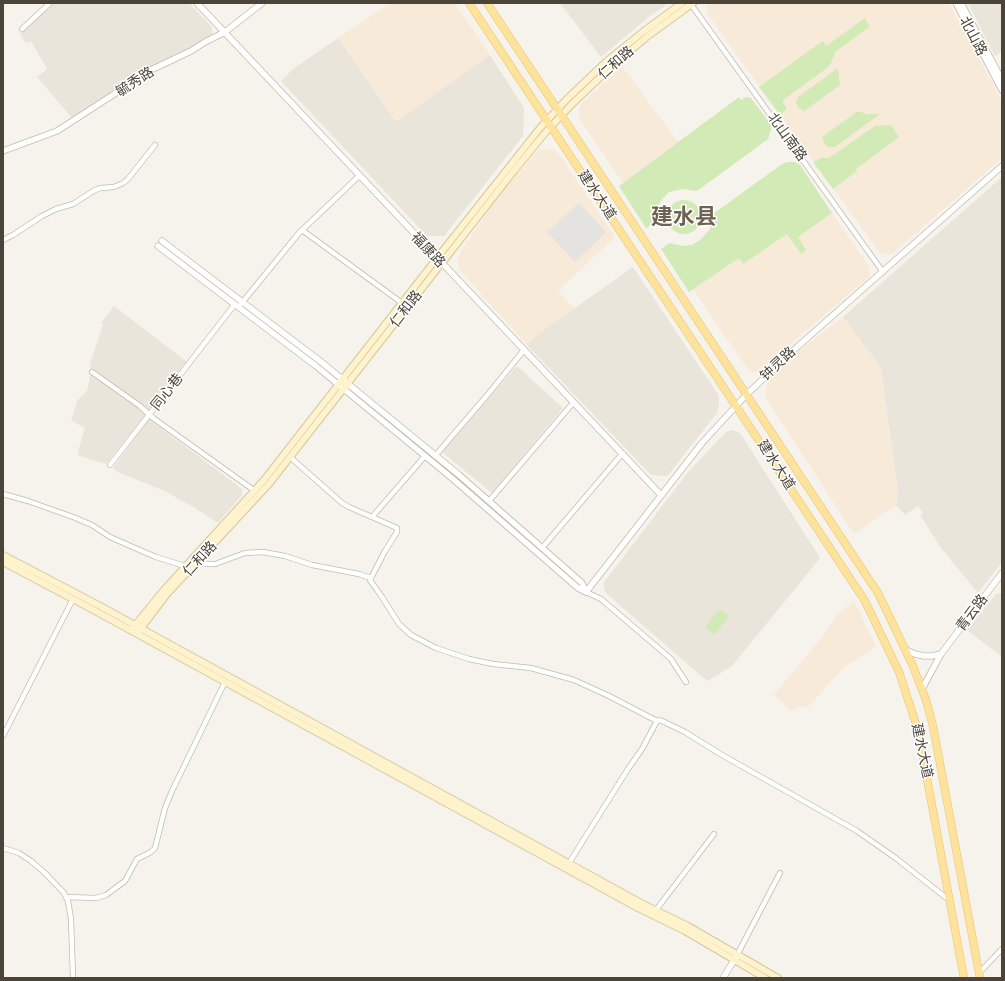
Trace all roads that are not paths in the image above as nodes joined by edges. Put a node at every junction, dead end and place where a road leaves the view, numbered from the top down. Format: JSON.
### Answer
{"nodes":[{"id":1,"x":50,"y":3,"type":"edge"},
{"id":2,"x":197,"y":3,"type":"edge"},
{"id":3,"x":262,"y":3,"type":"edge"},
{"id":4,"x":469,"y":3,"type":"edge"},
{"id":5,"x":487,"y":3,"type":"edge"},
{"id":6,"x":682,"y":3,"type":"edge"},
{"id":7,"x":956,"y":3,"type":"edge"},
{"id":8,"x":961,"y":3,"type":"edge"},
{"id":9,"x":692,"y":4,"type":"edge"},
{"id":10,"x":22,"y":29,"type":"dead end"},
{"id":11,"x":224,"y":32,"type":"junction"},
{"id":12,"x":1002,"y":80,"type":"edge"},
{"id":13,"x":1002,"y":90,"type":"edge"},
{"id":14,"x":560,"y":112,"type":"junction"},
{"id":15,"x":549,"y":123,"type":"junction"},
{"id":16,"x":155,"y":145,"type":"dead end"},
{"id":17,"x":3,"y":151,"type":"edge"},
{"id":18,"x":1002,"y":166,"type":"edge"},
{"id":19,"x":359,"y":176,"type":"junction"},
{"id":20,"x":302,"y":230,"type":"junction"},
{"id":21,"x":3,"y":240,"type":"edge"},
{"id":22,"x":162,"y":241,"type":"dead end"},
{"id":23,"x":158,"y":246,"type":"dead end"},
{"id":24,"x":436,"y":258,"type":"junction"},
{"id":25,"x":441,"y":263,"type":"junction"},
{"id":26,"x":883,"y":272,"type":"junction"},
{"id":27,"x":243,"y":302,"type":"junction"},
{"id":28,"x":402,"y":303,"type":"junction"},
{"id":29,"x":237,"y":306,"type":"junction"},
{"id":30,"x":524,"y":350,"type":"junction"},
{"id":31,"x":92,"y":372,"type":"dead end"},
{"id":32,"x":343,"y":384,"type":"junction"},
{"id":33,"x":747,"y":394,"type":"junction"},
{"id":34,"x":573,"y":403,"type":"junction"},
{"id":35,"x":737,"y":405,"type":"junction"},
{"id":36,"x":149,"y":414,"type":"junction"},
{"id":37,"x":622,"y":454,"type":"junction"},
{"id":38,"x":425,"y":456,"type":"junction"},
{"id":39,"x":435,"y":456,"type":"junction"},
{"id":40,"x":290,"y":457,"type":"junction"},
{"id":41,"x":110,"y":465,"type":"dead end"},
{"id":42,"x":254,"y":491,"type":"junction"},
{"id":43,"x":3,"y":494,"type":"edge"},
{"id":44,"x":661,"y":495,"type":"junction"},
{"id":45,"x":489,"y":501,"type":"junction"},
{"id":46,"x":372,"y":517,"type":"junction"},
{"id":47,"x":542,"y":548,"type":"junction"},
{"id":48,"x":3,"y":555,"type":"edge"},
{"id":49,"x":197,"y":561,"type":"junction"},
{"id":50,"x":3,"y":562,"type":"edge"},
{"id":51,"x":185,"y":566,"type":"junction"},
{"id":52,"x":1002,"y":572,"type":"edge"},
{"id":53,"x":371,"y":578,"type":"junction"},
{"id":54,"x":586,"y":592,"type":"junction"},
{"id":55,"x":74,"y":596,"type":"junction"},
{"id":56,"x":136,"y":630,"type":"junction"},
{"id":57,"x":906,"y":650,"type":"junction"},
{"id":58,"x":941,"y":654,"type":"junction"},
{"id":59,"x":225,"y":682,"type":"junction"},
{"id":60,"x":686,"y":682,"type":"dead end"},
{"id":61,"x":922,"y":689,"type":"junction"},
{"id":62,"x":657,"y":721,"type":"junction"},
{"id":63,"x":3,"y":736,"type":"edge"},
{"id":64,"x":490,"y":823,"type":"junction"},
{"id":65,"x":714,"y":834,"type":"dead end"},
{"id":66,"x":3,"y":848,"type":"edge"},
{"id":67,"x":569,"y":863,"type":"junction"},
{"id":68,"x":780,"y":873,"type":"dead end"},
{"id":69,"x":66,"y":897,"type":"junction"},
{"id":70,"x":950,"y":902,"type":"junction"},
{"id":71,"x":656,"y":910,"type":"junction"},
{"id":72,"x":1002,"y":949,"type":"edge"},
{"id":73,"x":735,"y":957,"type":"junction"},
{"id":74,"x":979,"y":975,"type":"edge"},
{"id":75,"x":73,"y":978,"type":"edge"},
{"id":76,"x":723,"y":978,"type":"edge"},
{"id":77,"x":765,"y":978,"type":"edge"},
{"id":78,"x":778,"y":978,"type":"edge"},
{"id":79,"x":964,"y":978,"type":"edge"}],
"edges":[{"from":1,"to":10,"type":"street"},
{"from":2,"to":11,"type":"street","name":"福康路"},
{"from":3,"to":11,"type":"street","name":"毓秀路"},
{"from":4,"to":15,"type":"main road","name":"建水大道"},
{"from":5,"to":14,"type":"main road","name":"建水大道"},
{"from":6,"to":14,"type":"main road","name":"仁和路"},
{"from":7,"to":13,"type":"street","name":"北山路"},
{"from":8,"to":12,"type":"street","name":"北山路"},
{"from":9,"to":14,"type":"main road","name":"仁和路"},
{"from":9,"to":26,"type":"street","name":"北山南路"},
{"from":11,"to":17,"type":"street","name":"毓秀路"},
{"from":11,"to":19,"type":"street","name":"福康路"},
{"from":14,"to":15,"type":"main road","name":"仁和路"},
{"from":14,"to":33,"type":"main road","name":"建水大道"},
{"from":15,"to":24,"type":"main road","name":"仁和路"},
{"from":15,"to":25,"type":"main road","name":"仁和路"},
{"from":15,"to":35,"type":"main road","name":"建水大道"},
{"from":16,"to":21,"type":"street"},
{"from":18,"to":26,"type":"street","name":"钟灵路"},
{"from":19,"to":20,"type":"street","name":"同心巷"},
{"from":19,"to":24,"type":"street","name":"福康路"},
{"from":20,"to":27,"type":"street","name":"同心巷"},
{"from":20,"to":28,"type":"street"},
{"from":22,"to":27,"type":"street"},
{"from":23,"to":29,"type":"street"},
{"from":24,"to":25,"type":"street","name":"福康路"},
{"from":24,"to":28,"type":"main road","name":"仁和路"},
{"from":25,"to":30,"type":"street","name":"福康路"},
{"from":25,"to":32,"type":"main road","name":"仁和路"},
{"from":26,"to":33,"type":"street","name":"钟灵路"},
{"from":27,"to":29,"type":"street","name":"同心巷"},
{"from":27,"to":32,"type":"street"},
{"from":28,"to":32,"type":"main road","name":"仁和路"},
{"from":29,"to":32,"type":"street"},
{"from":29,"to":36,"type":"street","name":"同心巷"},
{"from":30,"to":34,"type":"street","name":"福康路"},
{"from":30,"to":39,"type":"street"},
{"from":31,"to":36,"type":"street"},
{"from":32,"to":38,"type":"street"},
{"from":32,"to":39,"type":"street"},
{"from":32,"to":40,"type":"main road","name":"仁和路"},
{"from":32,"to":42,"type":"main road","name":"仁和路"},
{"from":33,"to":35,"type":"street","name":"钟灵路"},
{"from":33,"to":57,"type":"main road","name":"建水大道"},
{"from":34,"to":37,"type":"street","name":"福康路"},
{"from":34,"to":45,"type":"street"},
{"from":35,"to":44,"type":"street","name":"钟灵路"},
{"from":35,"to":70,"type":"main road","name":"建水大道"},
{"from":36,"to":41,"type":"street"},
{"from":36,"to":42,"type":"street","name":"同心巷"},
{"from":37,"to":44,"type":"street","name":"福康路"},
{"from":37,"to":47,"type":"street"},
{"from":38,"to":46,"type":"street"},
{"from":38,"to":54,"type":"street"},
{"from":39,"to":45,"type":"street"},
{"from":40,"to":46,"type":"street"},
{"from":40,"to":49,"type":"main road","name":"仁和路"},
{"from":42,"to":51,"type":"main road","name":"仁和路"},
{"from":43,"to":51,"type":"street"},
{"from":44,"to":54,"type":"street","name":"钟灵路"},
{"from":45,"to":47,"type":"street"},
{"from":46,"to":53,"type":"street"},
{"from":47,"to":54,"type":"street"},
{"from":48,"to":55,"type":"main road"},
{"from":49,"to":53,"type":"street"},
{"from":49,"to":56,"type":"main road","name":"仁和路"},
{"from":50,"to":55,"type":"main road"},
{"from":51,"to":56,"type":"main road","name":"仁和路"},
{"from":52,"to":58,"type":"street","name":"青云路"},
{"from":53,"to":62,"type":"street"},
{"from":54,"to":60,"type":"street"},
{"from":55,"to":56,"type":"main road"},
{"from":55,"to":63,"type":"street"},
{"from":56,"to":59,"type":"main road"},
{"from":56,"to":64,"type":"main road"},
{"from":57,"to":58,"type":"street"},
{"from":57,"to":61,"type":"main road","name":"建水大道"},
{"from":58,"to":61,"type":"street","name":"青云路"},
{"from":59,"to":64,"type":"main road"},
{"from":59,"to":69,"type":"street"},
{"from":61,"to":74,"type":"main road","name":"建水大道"},
{"from":62,"to":67,"type":"street"},
{"from":62,"to":70,"type":"street"},
{"from":64,"to":67,"type":"main road"},
{"from":64,"to":73,"type":"main road"},
{"from":65,"to":71,"type":"street"},
{"from":66,"to":69,"type":"street"},
{"from":67,"to":71,"type":"main road"},
{"from":68,"to":73,"type":"street"},
{"from":69,"to":75,"type":"street"},
{"from":70,"to":79,"type":"main road","name":"建水大道"},
{"from":71,"to":73,"type":"main road"},
{"from":72,"to":74,"type":"street"},
{"from":73,"to":76,"type":"street"},
{"from":73,"to":77,"type":"main road"},
{"from":73,"to":78,"type":"main road"}]}
